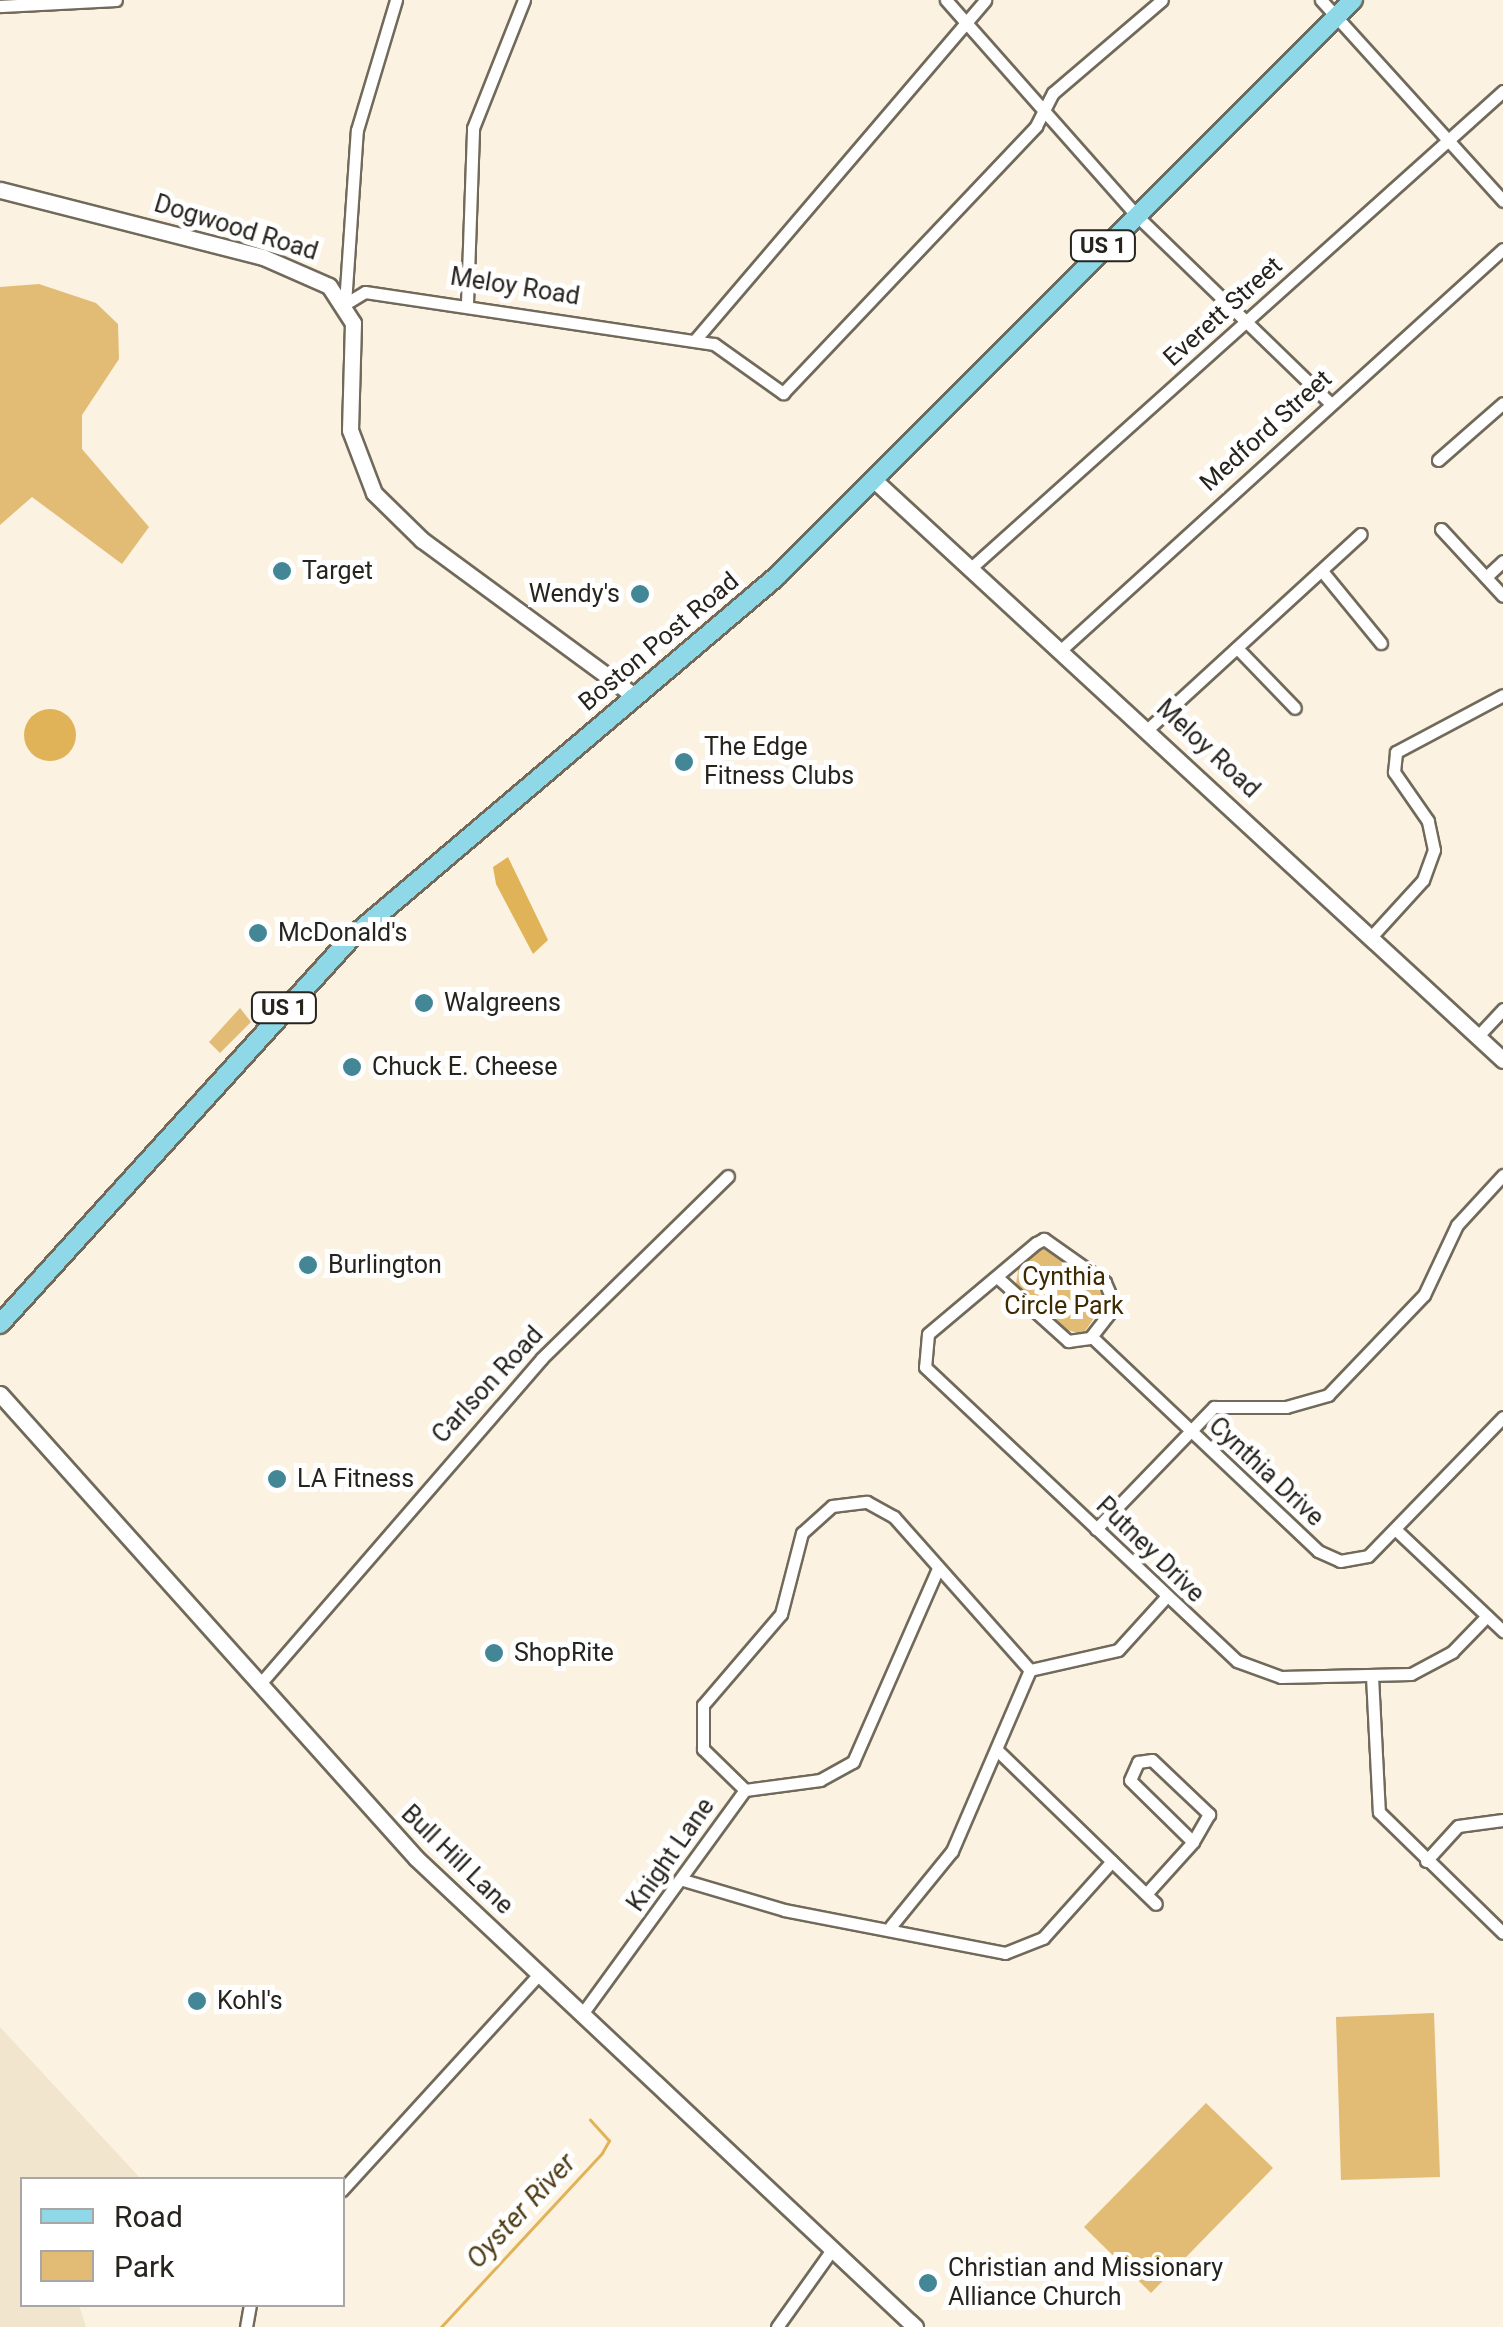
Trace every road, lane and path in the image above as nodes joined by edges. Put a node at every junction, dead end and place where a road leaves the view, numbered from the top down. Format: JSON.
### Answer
{"nodes":[{"id":1,"x":116,"y":0,"type":"edge"},
{"id":2,"x":396,"y":0,"type":"edge"},
{"id":3,"x":524,"y":0,"type":"edge"},
{"id":4,"x":946,"y":0,"type":"edge"},
{"id":5,"x":984,"y":0,"type":"edge"},
{"id":6,"x":1162,"y":0,"type":"edge"},
{"id":7,"x":1320,"y":0,"type":"edge"},
{"id":8,"x":1354,"y":0,"type":"edge"},
{"id":9,"x":0,"y":6,"type":"edge"},
{"id":10,"x":1335,"y":16,"type":"junction"},
{"id":11,"x":962,"y":20,"type":"junction"},
{"id":12,"x":1503,"y":91,"type":"edge"},
{"id":13,"x":1043,"y":110,"type":"junction"},
{"id":14,"x":1448,"y":140,"type":"junction"},
{"id":15,"x":0,"y":190,"type":"edge"},
{"id":16,"x":1503,"y":201,"type":"edge"},
{"id":17,"x":1135,"y":214,"type":"junction"},
{"id":18,"x":1503,"y":249,"type":"edge"},
{"id":19,"x":467,"y":303,"type":"junction"},
{"id":20,"x":345,"y":304,"type":"junction"},
{"id":21,"x":1250,"y":318,"type":"junction"},
{"id":22,"x":695,"y":340,"type":"junction"},
{"id":23,"x":1330,"y":403,"type":"junction"},
{"id":24,"x":1503,"y":403,"type":"edge"},
{"id":25,"x":1438,"y":460,"type":"dead end"},
{"id":26,"x":874,"y":479,"type":"junction"},
{"id":27,"x":1441,"y":529,"type":"dead end"},
{"id":28,"x":1361,"y":534,"type":"dead end"},
{"id":29,"x":1503,"y":562,"type":"edge"},
{"id":30,"x":972,"y":568,"type":"junction"},
{"id":31,"x":1322,"y":571,"type":"junction"},
{"id":32,"x":1486,"y":577,"type":"junction"},
{"id":33,"x":1503,"y":596,"type":"edge"},
{"id":34,"x":1381,"y":643,"type":"dead end"},
{"id":35,"x":1237,"y":648,"type":"junction"},
{"id":36,"x":1062,"y":649,"type":"junction"},
{"id":37,"x":633,"y":695,"type":"junction"},
{"id":38,"x":1503,"y":695,"type":"edge"},
{"id":39,"x":1295,"y":708,"type":"dead end"},
{"id":40,"x":1149,"y":728,"type":"junction"},
{"id":41,"x":1371,"y":938,"type":"junction"},
{"id":42,"x":1503,"y":1009,"type":"edge"},
{"id":43,"x":1478,"y":1036,"type":"junction"},
{"id":44,"x":1503,"y":1060,"type":"edge"},
{"id":45,"x":1503,"y":1175,"type":"edge"},
{"id":46,"x":728,"y":1176,"type":"dead end"},
{"id":47,"x":997,"y":1277,"type":"junction"},
{"id":48,"x":0,"y":1324,"type":"edge"},
{"id":49,"x":1092,"y":1336,"type":"junction"},
{"id":50,"x":0,"y":1394,"type":"edge"},
{"id":51,"x":1503,"y":1417,"type":"edge"},
{"id":52,"x":1494,"y":1428,"type":"junction"},
{"id":53,"x":1189,"y":1432,"type":"junction"},
{"id":54,"x":1503,"y":1440,"type":"edge"},
{"id":55,"x":1096,"y":1529,"type":"junction"},
{"id":56,"x":1395,"y":1529,"type":"junction"},
{"id":57,"x":938,"y":1568,"type":"junction"},
{"id":58,"x":1166,"y":1598,"type":"junction"},
{"id":59,"x":1487,"y":1616,"type":"junction"},
{"id":60,"x":1503,"y":1630,"type":"edge"},
{"id":61,"x":1030,"y":1670,"type":"junction"},
{"id":62,"x":1372,"y":1676,"type":"junction"},
{"id":63,"x":259,"y":1685,"type":"junction"},
{"id":64,"x":997,"y":1750,"type":"junction"},
{"id":65,"x":745,"y":1790,"type":"junction"},
{"id":66,"x":1503,"y":1820,"type":"edge"},
{"id":67,"x":1192,"y":1842,"type":"junction"},
{"id":68,"x":1112,"y":1861,"type":"junction"},
{"id":69,"x":1426,"y":1861,"type":"junction"},
{"id":70,"x":684,"y":1880,"type":"junction"},
{"id":71,"x":891,"y":1926,"type":"junction"},
{"id":72,"x":1503,"y":1933,"type":"edge"},
{"id":73,"x":540,"y":1973,"type":"junction"},
{"id":74,"x":582,"y":2014,"type":"junction"},
{"id":75,"x":345,"y":2187,"type":"edge"},
{"id":76,"x":831,"y":2250,"type":"junction"},
{"id":77,"x":777,"y":2327,"type":"edge"},
{"id":78,"x":915,"y":2327,"type":"edge"}],
"edges":[{"from":1,"to":9,"type":"street"},
{"from":2,"to":20,"type":"street"},
{"from":3,"to":19,"type":"street"},
{"from":4,"to":11,"type":"street"},
{"from":5,"to":11,"type":"street"},
{"from":6,"to":13,"type":"street"},
{"from":7,"to":10,"type":"street"},
{"from":8,"to":10,"type":"main road","name":"Boston Post Road","number":"US 1"},
{"from":10,"to":14,"type":"street"},
{"from":10,"to":17,"type":"main road","name":"Boston Post Road","number":"US 1"},
{"from":11,"to":13,"type":"street"},
{"from":11,"to":22,"type":"street"},
{"from":12,"to":14,"type":"street","name":"Everett Street"},
{"from":13,"to":17,"type":"street"},
{"from":13,"to":22,"type":"street","name":"Meloy Road"},
{"from":14,"to":16,"type":"street"},
{"from":14,"to":21,"type":"street","name":"Everett Street"},
{"from":15,"to":20,"type":"main road","name":"Dogwood Road"},
{"from":17,"to":21,"type":"street"},
{"from":17,"to":26,"type":"main road","name":"Boston Post Road","number":"US 1"},
{"from":18,"to":23,"type":"street","name":"Medford Street"},
{"from":19,"to":20,"type":"street","name":"Meloy Road"},
{"from":19,"to":22,"type":"street","name":"Meloy Road"},
{"from":20,"to":37,"type":"main road"},
{"from":21,"to":23,"type":"street"},
{"from":21,"to":30,"type":"street","name":"Everett Street"},
{"from":23,"to":36,"type":"street","name":"Medford Street"},
{"from":24,"to":25,"type":"street"},
{"from":26,"to":30,"type":"main road","name":"Meloy Road"},
{"from":26,"to":37,"type":"main road","name":"Boston Post Road","number":"US 1"},
{"from":27,"to":32,"type":"street"},
{"from":28,"to":31,"type":"street"},
{"from":29,"to":32,"type":"street"},
{"from":30,"to":36,"type":"main road","name":"Meloy Road"},
{"from":31,"to":34,"type":"street"},
{"from":31,"to":35,"type":"street"},
{"from":32,"to":33,"type":"street"},
{"from":35,"to":39,"type":"street"},
{"from":35,"to":40,"type":"street"},
{"from":36,"to":40,"type":"main road","name":"Meloy Road"},
{"from":37,"to":48,"type":"main road","name":"Boston Post Road","number":"US 1"},
{"from":38,"to":41,"type":"street"},
{"from":40,"to":41,"type":"main road","name":"Meloy Road"},
{"from":41,"to":43,"type":"main road","name":"Meloy Road"},
{"from":42,"to":43,"type":"street"},
{"from":43,"to":44,"type":"main road","name":"Meloy Road"},
{"from":45,"to":53,"type":"street"},
{"from":46,"to":63,"type":"street","name":"Carlson Road"},
{"from":47,"to":49,"type":"street"},
{"from":47,"to":49,"type":"street"},
{"from":47,"to":55,"type":"street","name":"Putney Drive"},
{"from":49,"to":53,"type":"street","name":"Cynthia Drive"},
{"from":50,"to":63,"type":"main road","name":"Bull Hill Lane"},
{"from":51,"to":52,"type":"street","name":"Cynthia Drive"},
{"from":52,"to":54,"type":"street"},
{"from":52,"to":56,"type":"street","name":"Cynthia Drive"},
{"from":53,"to":55,"type":"street"},
{"from":53,"to":56,"type":"street","name":"Cynthia Drive"},
{"from":55,"to":58,"type":"street","name":"Putney Drive"},
{"from":56,"to":59,"type":"street"},
{"from":57,"to":61,"type":"street"},
{"from":57,"to":65,"type":"street","name":"Knight Lane"},
{"from":57,"to":65,"type":"street"},
{"from":58,"to":61,"type":"street"},
{"from":58,"to":62,"type":"street","name":"Putney Drive"},
{"from":59,"to":60,"type":"street"},
{"from":59,"to":62,"type":"street","name":"Putney Drive"},
{"from":61,"to":64,"type":"street"},
{"from":62,"to":69,"type":"street"},
{"from":63,"to":73,"type":"main road","name":"Bull Hill Lane"},
{"from":64,"to":68,"type":"street"},
{"from":64,"to":71,"type":"street"},
{"from":65,"to":70,"type":"street","name":"Knight Lane"},
{"from":66,"to":69,"type":"street"},
{"from":67,"to":67,"type":"street"},
{"from":67,"to":68,"type":"street"},
{"from":68,"to":71,"type":"street"},
{"from":69,"to":72,"type":"street"},
{"from":70,"to":71,"type":"street"},
{"from":70,"to":74,"type":"street","name":"Knight Lane"},
{"from":73,"to":74,"type":"main road","name":"Bull Hill Lane"},
{"from":73,"to":75,"type":"street"},
{"from":74,"to":76,"type":"main road","name":"Bull Hill Lane"},
{"from":76,"to":77,"type":"street"},
{"from":76,"to":78,"type":"main road","name":"Bull Hill Lane"}]}
